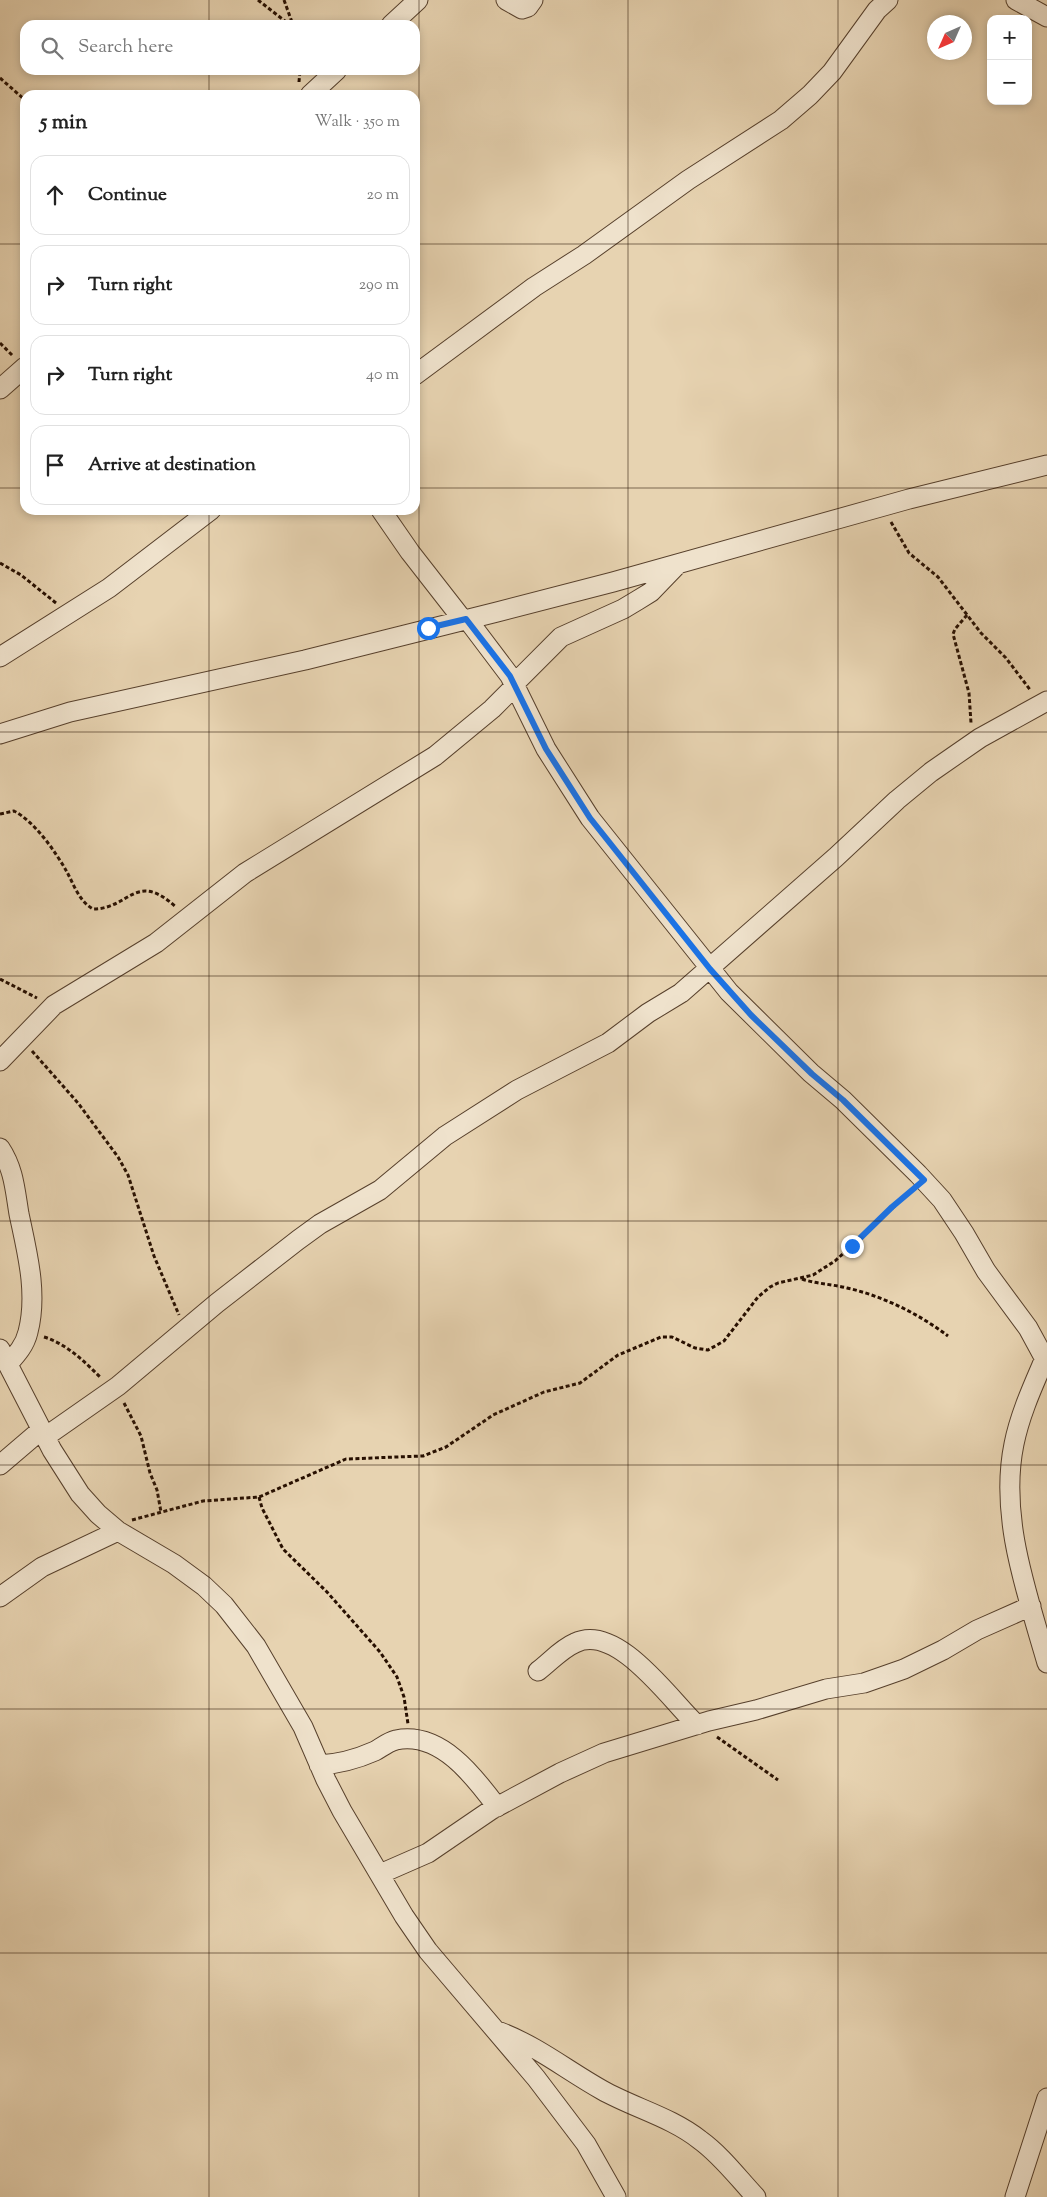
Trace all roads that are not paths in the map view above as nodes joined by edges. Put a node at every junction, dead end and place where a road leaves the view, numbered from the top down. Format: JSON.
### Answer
{"nodes":[{"id":1,"x":418,"y":0,"type":"edge"},
{"id":2,"x":506,"y":0,"type":"edge"},
{"id":3,"x":533,"y":0,"type":"edge"},
{"id":4,"x":888,"y":0,"type":"edge"},
{"id":5,"x":1016,"y":0,"type":"edge"},
{"id":6,"x":1047,"y":17,"type":"edge"},
{"id":7,"x":396,"y":20,"type":"edge"},
{"id":8,"x":332,"y":75,"type":"edge"},
{"id":9,"x":315,"y":90,"type":"edge"},
{"id":10,"x":20,"y":371,"type":"edge"},
{"id":11,"x":420,"y":371,"type":"edge"},
{"id":12,"x":0,"y":389,"type":"edge"},
{"id":13,"x":1047,"y":465,"type":"edge"},
{"id":14,"x":204,"y":515,"type":"edge"},
{"id":15,"x":384,"y":515,"type":"edge"},
{"id":16,"x":679,"y":564,"type":"junction"},
{"id":17,"x":465,"y":620,"type":"junction"},
{"id":18,"x":0,"y":657,"type":"edge"},
{"id":19,"x":514,"y":685,"type":"junction"},
{"id":20,"x":1046,"y":702,"type":"edge"},
{"id":21,"x":0,"y":734,"type":"edge"},
{"id":22,"x":710,"y":969,"type":"junction"},
{"id":23,"x":0,"y":1061,"type":"edge"},
{"id":24,"x":0,"y":1148,"type":"edge"},
{"id":25,"x":8,"y":1197,"type":"edge"},
{"id":26,"x":4,"y":1357,"type":"edge"},
{"id":27,"x":1046,"y":1361,"type":"edge"},
{"id":28,"x":43,"y":1433,"type":"junction"},
{"id":29,"x":0,"y":1465,"type":"edge"},
{"id":30,"x":116,"y":1529,"type":"junction"},
{"id":31,"x":0,"y":1597,"type":"edge"},
{"id":32,"x":1031,"y":1606,"type":"junction"},
{"id":33,"x":1047,"y":1663,"type":"edge"},
{"id":34,"x":538,"y":1671,"type":"dead end"},
{"id":35,"x":699,"y":1724,"type":"junction"},
{"id":36,"x":319,"y":1765,"type":"junction"},
{"id":37,"x":497,"y":1807,"type":"junction"},
{"id":38,"x":380,"y":1874,"type":"junction"},
{"id":39,"x":496,"y":2031,"type":"junction"},
{"id":40,"x":1047,"y":2098,"type":"edge"},
{"id":41,"x":616,"y":2197,"type":"edge"},
{"id":42,"x":756,"y":2197,"type":"edge"},
{"id":43,"x":1015,"y":2197,"type":"edge"}],
"edges":[{"from":1,"to":7,"type":"street"},
{"from":2,"to":3,"type":"street"},
{"from":4,"to":11,"type":"street"},
{"from":5,"to":6,"type":"street"},
{"from":8,"to":9,"type":"street"},
{"from":10,"to":12,"type":"street"},
{"from":13,"to":16,"type":"street"},
{"from":14,"to":18,"type":"street"},
{"from":15,"to":17,"type":"street"},
{"from":16,"to":17,"type":"street"},
{"from":16,"to":19,"type":"street"},
{"from":17,"to":19,"type":"street"},
{"from":17,"to":21,"type":"street"},
{"from":19,"to":22,"type":"street"},
{"from":19,"to":23,"type":"street"},
{"from":20,"to":22,"type":"street"},
{"from":22,"to":27,"type":"street"},
{"from":22,"to":28,"type":"street"},
{"from":24,"to":25,"type":"street"},
{"from":25,"to":26,"type":"street"},
{"from":26,"to":28,"type":"street"},
{"from":27,"to":32,"type":"street"},
{"from":28,"to":29,"type":"street"},
{"from":28,"to":30,"type":"street"},
{"from":30,"to":31,"type":"street"},
{"from":30,"to":36,"type":"street"},
{"from":32,"to":33,"type":"street"},
{"from":32,"to":35,"type":"street"},
{"from":34,"to":35,"type":"street"},
{"from":35,"to":37,"type":"street"},
{"from":36,"to":37,"type":"street"},
{"from":36,"to":38,"type":"street"},
{"from":37,"to":38,"type":"street"},
{"from":38,"to":39,"type":"street"},
{"from":39,"to":41,"type":"street"},
{"from":39,"to":42,"type":"street"},
{"from":40,"to":43,"type":"street"}]}
